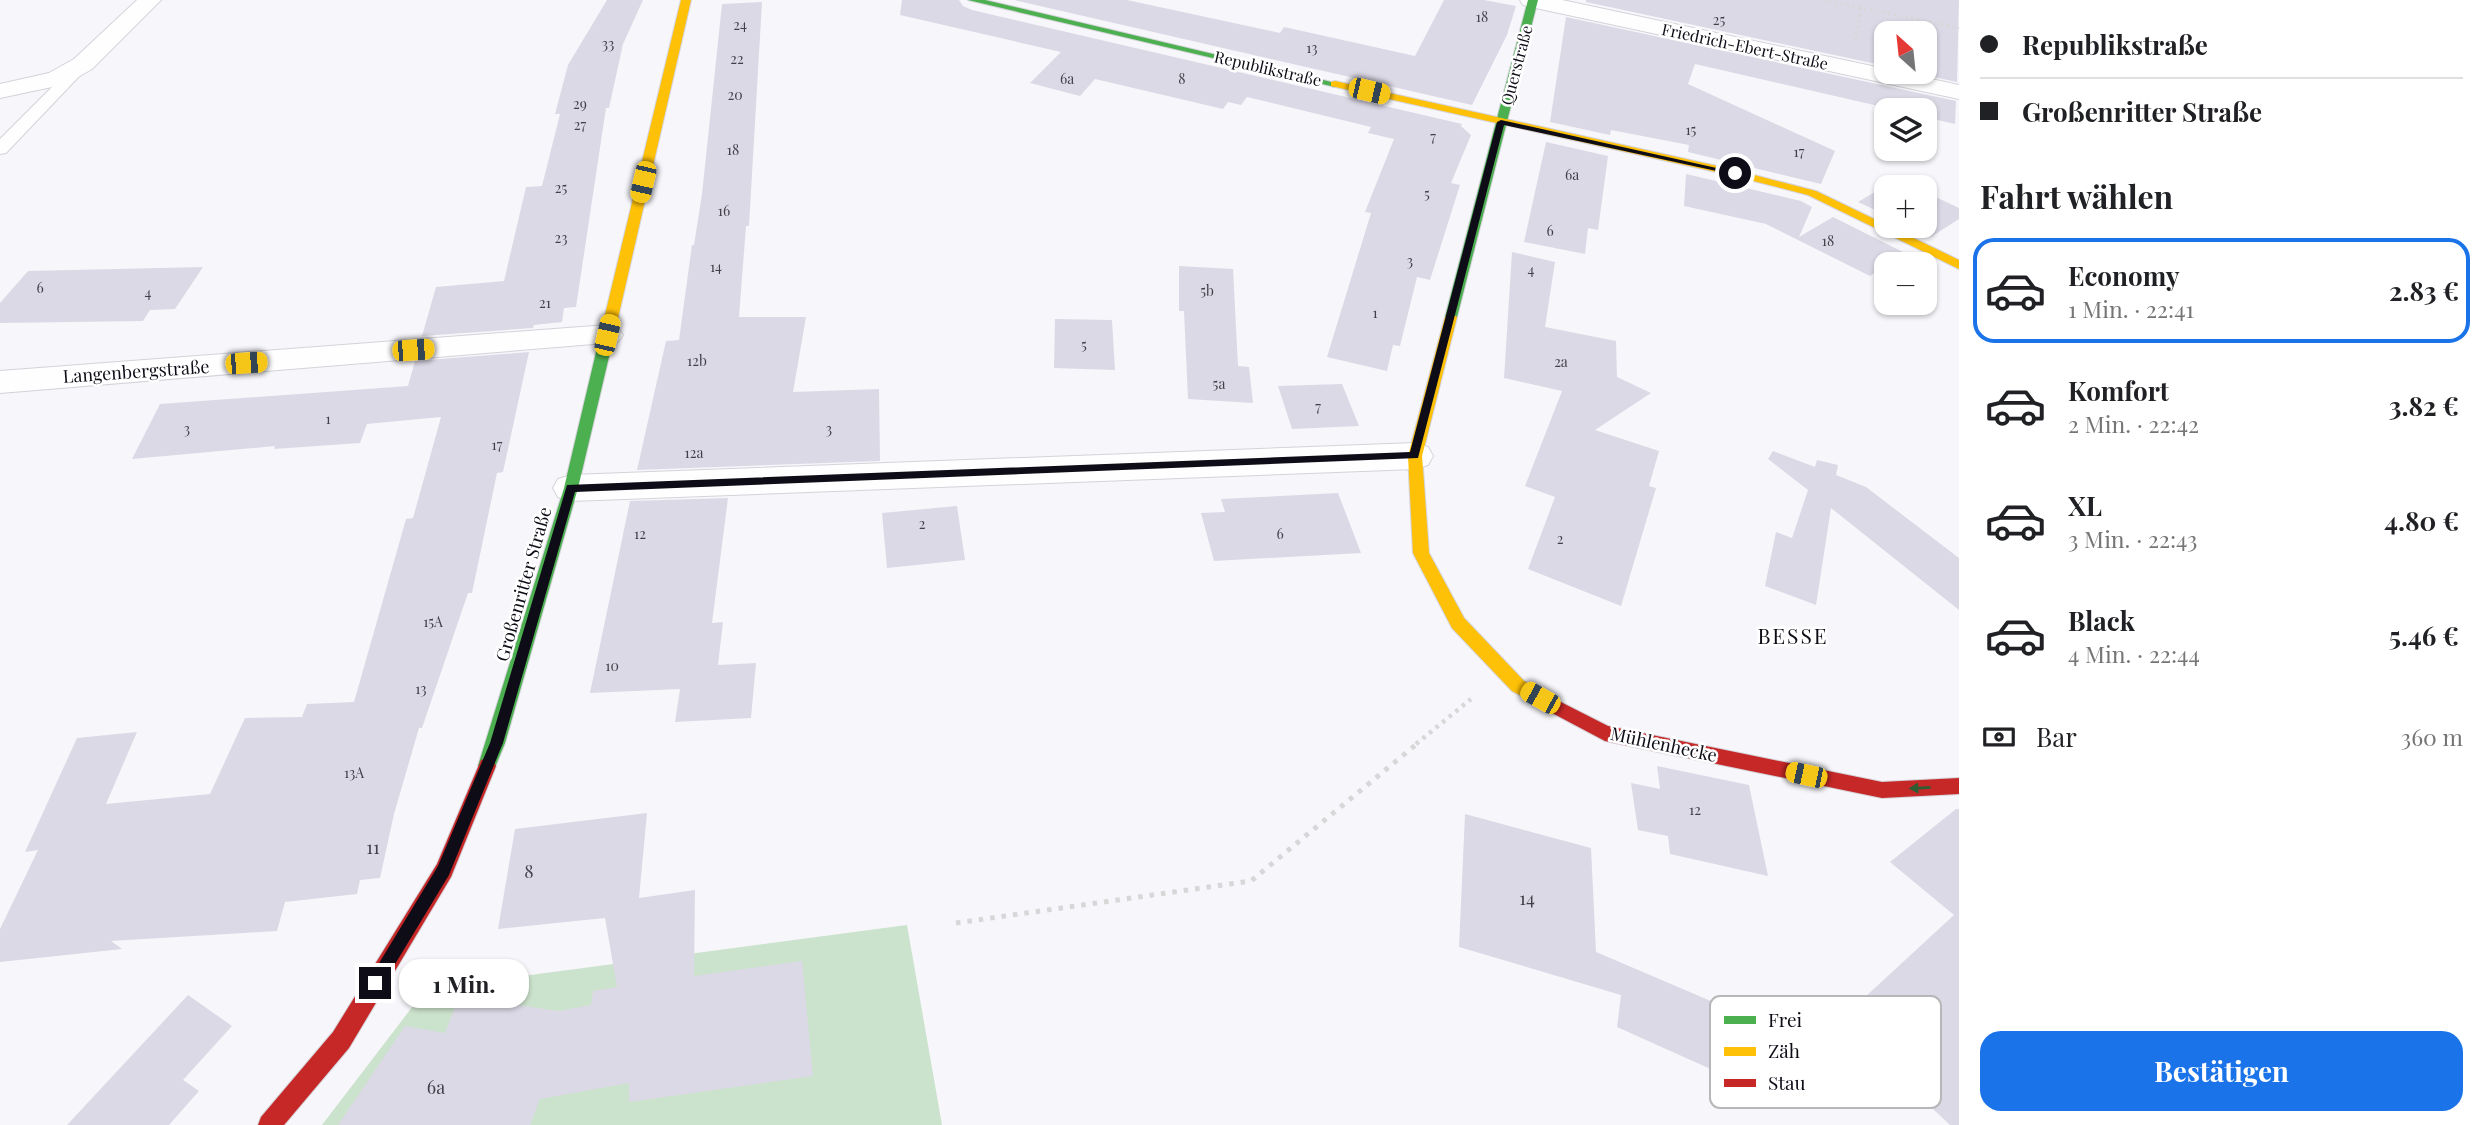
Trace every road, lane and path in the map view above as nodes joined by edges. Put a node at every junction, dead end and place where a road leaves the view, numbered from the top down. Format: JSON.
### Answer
{"nodes":[{"id":1,"x":150,"y":0,"type":"edge"},
{"id":2,"x":686,"y":0,"type":"edge"},
{"id":3,"x":973,"y":0,"type":"edge"},
{"id":4,"x":1532,"y":0,"type":"edge"},
{"id":5,"x":1823,"y":0,"type":"edge"},
{"id":6,"x":1959,"y":28,"type":"edge"},
{"id":7,"x":83,"y":64,"type":"junction"},
{"id":8,"x":0,"y":90,"type":"edge"},
{"id":9,"x":1959,"y":92,"type":"edge"},
{"id":10,"x":1501,"y":122,"type":"junction"},
{"id":11,"x":0,"y":149,"type":"edge"},
{"id":12,"x":1959,"y":265,"type":"edge"},
{"id":13,"x":607,"y":335,"type":"junction"},
{"id":14,"x":0,"y":382,"type":"edge"},
{"id":15,"x":1415,"y":456,"type":"junction"},
{"id":16,"x":571,"y":488,"type":"junction"},
{"id":17,"x":1504,"y":671,"type":"junction"},
{"id":18,"x":1959,"y":786,"type":"edge"},
{"id":19,"x":956,"y":923,"type":"dead end"},
{"id":20,"x":269,"y":1125,"type":"edge"}],
"edges":[{"from":1,"to":7,"type":"street"},
{"from":2,"to":13,"type":"street","name":"Großenritter Straße"},
{"from":3,"to":10,"type":"street","name":"Republikstraße"},
{"from":4,"to":9,"type":"street","name":"Friedrich-Ebert-Straße"},
{"from":4,"to":10,"type":"street","name":"Querstraße"},
{"from":5,"to":6,"type":"path"},
{"from":7,"to":8,"type":"street"},
{"from":7,"to":11,"type":"lane"},
{"from":10,"to":12,"type":"street","name":"Republikstraße"},
{"from":10,"to":15,"type":"street","name":"Querstraße"},
{"from":13,"to":14,"type":"street","name":"Langenbergstraße"},
{"from":13,"to":16,"type":"street","name":"Großenritter Straße"},
{"from":15,"to":16,"type":"street"},
{"from":15,"to":17,"type":"street","name":"Mühlenhecke"},
{"from":16,"to":20,"type":"street","name":"Großenritter Straße"},
{"from":18,"to":17,"type":"street","name":"Mühlenhecke","one_way":true},
{"from":17,"to":19,"type":"path"}]}
